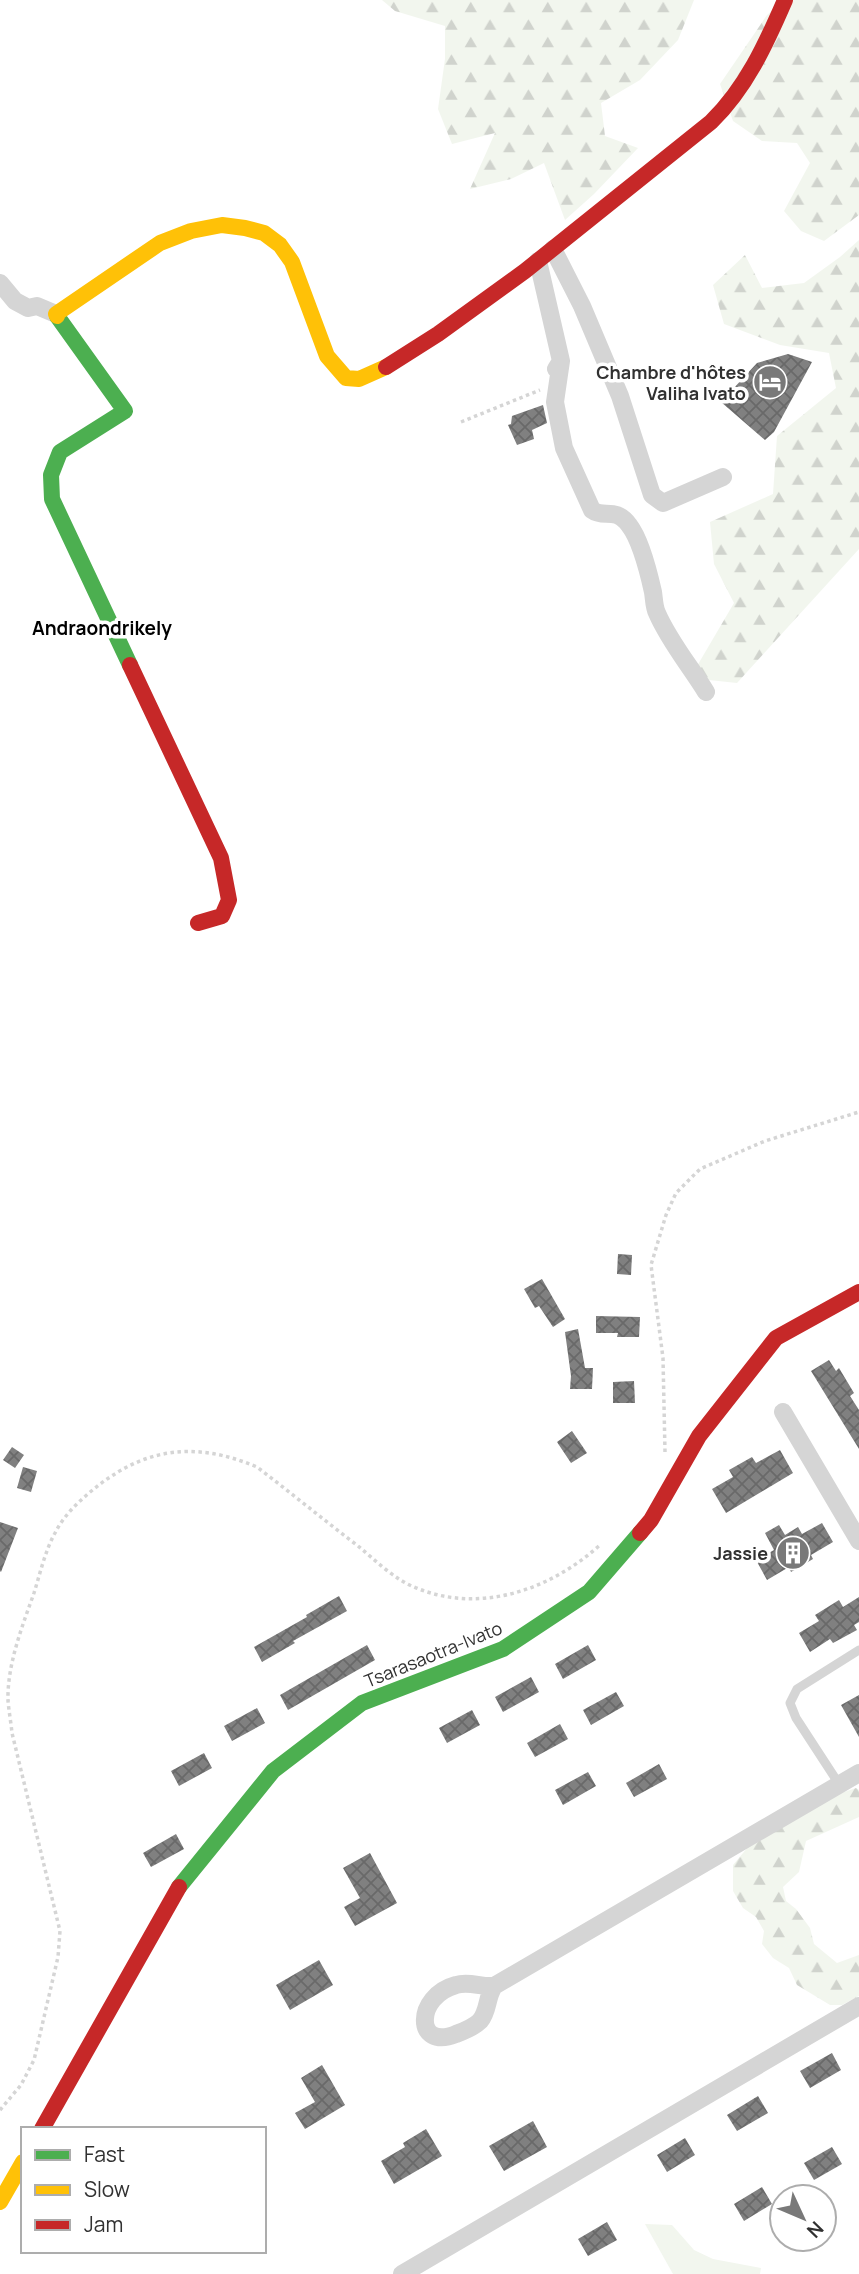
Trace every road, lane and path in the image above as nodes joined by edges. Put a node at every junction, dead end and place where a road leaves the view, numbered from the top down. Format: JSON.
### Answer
{"nodes":[{"id":1,"x":785,"y":0,"type":"edge"},
{"id":2,"x":553,"y":249,"type":"junction"},
{"id":3,"x":538,"y":261,"type":"junction"},
{"id":4,"x":0,"y":283,"type":"edge"},
{"id":5,"x":56,"y":314,"type":"junction"},
{"id":6,"x":559,"y":365,"type":"junction"},
{"id":7,"x":461,"y":422,"type":"dead end"},
{"id":8,"x":723,"y":477,"type":"dead end"},
{"id":9,"x":706,"y":692,"type":"dead end"},
{"id":10,"x":198,"y":923,"type":"dead end"},
{"id":11,"x":859,"y":1112,"type":"edge"},
{"id":12,"x":859,"y":1292,"type":"edge"},
{"id":13,"x":783,"y":1412,"type":"dead end"},
{"id":14,"x":665,"y":1459,"type":"dead end"},
{"id":15,"x":608,"y":1537,"type":"dead end"},
{"id":16,"x":859,"y":1541,"type":"edge"},
{"id":17,"x":859,"y":1650,"type":"edge"},
{"id":18,"x":859,"y":1773,"type":"edge"},
{"id":19,"x":839,"y":1784,"type":"junction"},
{"id":20,"x":494,"y":1986,"type":"dead end"},
{"id":21,"x":859,"y":2006,"type":"edge"},
{"id":22,"x":0,"y":2110,"type":"edge"},
{"id":23,"x":43,"y":2127,"type":"edge"},
{"id":24,"x":21,"y":2165,"type":"edge"},
{"id":25,"x":0,"y":2202,"type":"edge"},
{"id":26,"x":402,"y":2274,"type":"edge"}],
"edges":[{"from":1,"to":2,"type":"street"},
{"from":2,"to":3,"type":"street"},
{"from":2,"to":8,"type":"street"},
{"from":3,"to":5,"type":"street"},
{"from":3,"to":6,"type":"street"},
{"from":4,"to":5,"type":"street"},
{"from":5,"to":10,"type":"street"},
{"from":6,"to":7,"type":"path"},
{"from":6,"to":9,"type":"street"},
{"from":11,"to":14,"type":"path"},
{"from":12,"to":23,"type":"street","name":"Tsarasaotra-Ivato"},
{"from":13,"to":16,"type":"street"},
{"from":15,"to":22,"type":"path"},
{"from":17,"to":19,"type":"lane"},
{"from":18,"to":19,"type":"street"},
{"from":19,"to":20,"type":"street"},
{"from":21,"to":26,"type":"street"},
{"from":24,"to":25,"type":"street"}]}
